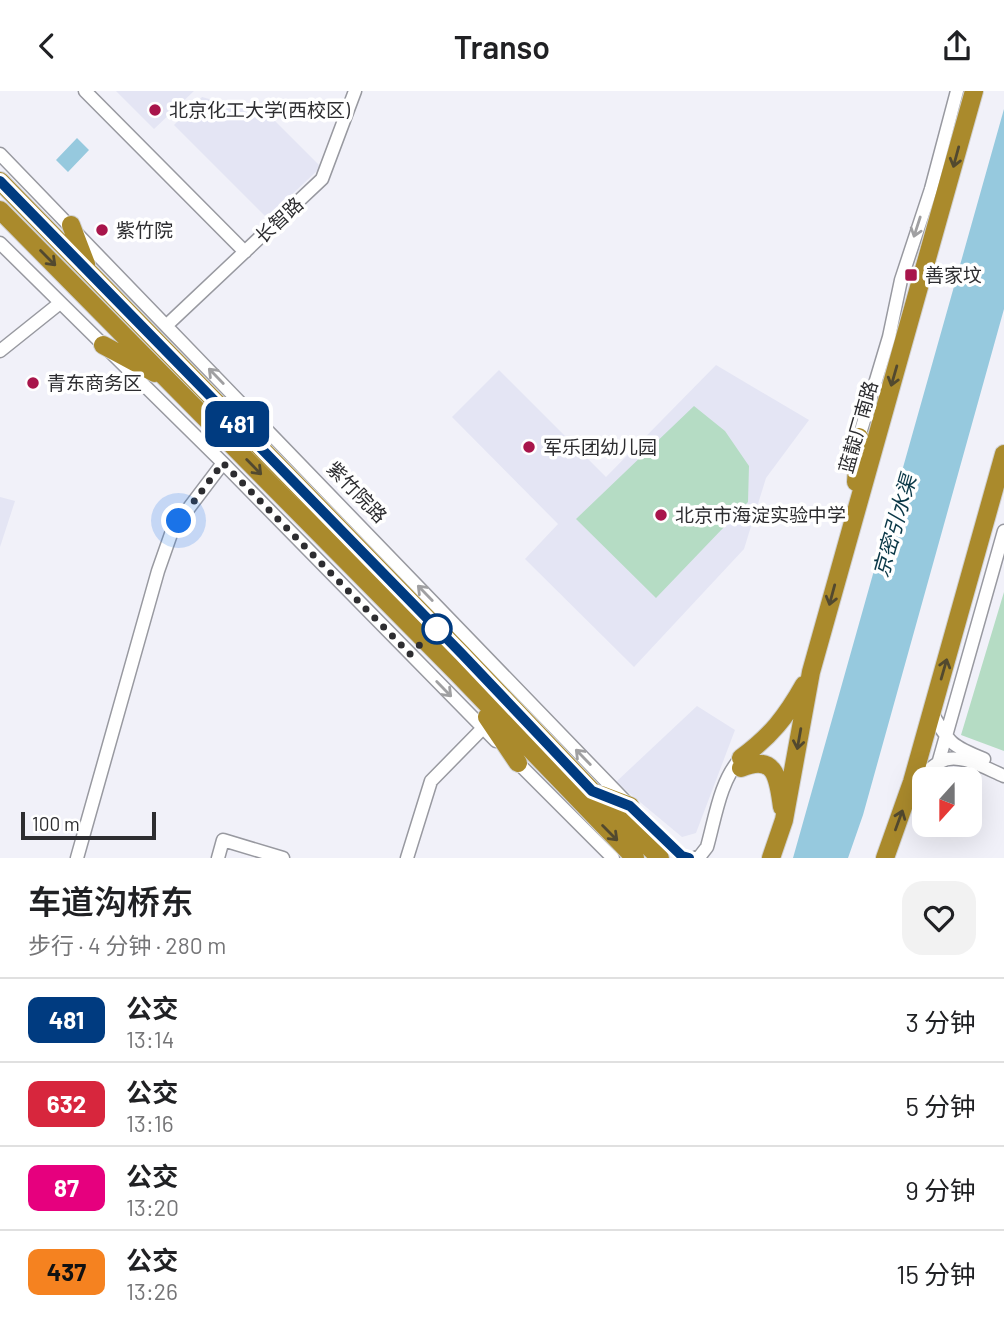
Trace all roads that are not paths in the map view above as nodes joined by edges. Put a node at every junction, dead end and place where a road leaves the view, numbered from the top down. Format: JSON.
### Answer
{"nodes":[{"id":1,"x":85,"y":91,"type":"edge"},
{"id":2,"x":355,"y":91,"type":"edge"},
{"id":3,"x":957,"y":91,"type":"edge"},
{"id":4,"x":974,"y":91,"type":"edge"},
{"id":5,"x":0,"y":154,"type":"edge"},
{"id":6,"x":0,"y":181,"type":"edge"},
{"id":7,"x":0,"y":210,"type":"edge"},
{"id":8,"x":71,"y":225,"type":"junction"},
{"id":9,"x":0,"y":243,"type":"edge"},
{"id":10,"x":245,"y":252,"type":"junction"},
{"id":11,"x":90,"y":274,"type":"junction"},
{"id":12,"x":60,"y":303,"type":"junction"},
{"id":13,"x":167,"y":325,"type":"junction"},
{"id":14,"x":103,"y":345,"type":"junction"},
{"id":15,"x":0,"y":351,"type":"edge"},
{"id":16,"x":172,"y":383,"type":"junction"},
{"id":17,"x":859,"y":437,"type":"joint"},
{"id":18,"x":1004,"y":454,"type":"edge"},
{"id":19,"x":223,"y":463,"type":"junction"},
{"id":20,"x":1001,"y":472,"type":"edge"},
{"id":21,"x":853,"y":518,"type":"junction"},
{"id":22,"x":1004,"y":531,"type":"edge"},
{"id":23,"x":811,"y":672,"type":"junction"},
{"id":24,"x":457,"y":673,"type":"junction"},
{"id":25,"x":932,"y":713,"type":"junction"},
{"id":26,"x":483,"y":728,"type":"junction"},
{"id":27,"x":946,"y":739,"type":"junction"},
{"id":28,"x":518,"y":763,"type":"junction"},
{"id":29,"x":741,"y":763,"type":"junction"},
{"id":30,"x":938,"y":764,"type":"junction"},
{"id":31,"x":916,"y":767,"type":"edge"},
{"id":32,"x":934,"y":767,"type":"edge"},
{"id":33,"x":1004,"y":767,"type":"edge"},
{"id":34,"x":1004,"y":776,"type":"edge"},
{"id":35,"x":912,"y":782,"type":"edge"},
{"id":36,"x":592,"y":791,"type":"junction"},
{"id":37,"x":630,"y":806,"type":"junction"},
{"id":38,"x":718,"y":817,"type":"junction"},
{"id":39,"x":784,"y":820,"type":"junction"},
{"id":40,"x":688,"y":857,"type":"edge"},
{"id":41,"x":78,"y":858,"type":"edge"},
{"id":42,"x":218,"y":858,"type":"edge"},
{"id":43,"x":283,"y":858,"type":"edge"},
{"id":44,"x":407,"y":858,"type":"edge"},
{"id":45,"x":614,"y":858,"type":"edge"},
{"id":46,"x":635,"y":858,"type":"edge"},
{"id":47,"x":660,"y":858,"type":"edge"},
{"id":48,"x":708,"y":858,"type":"edge"},
{"id":49,"x":771,"y":858,"type":"edge"},
{"id":50,"x":885,"y":858,"type":"edge"}],
"edges":[{"from":1,"to":10,"type":"street"},
{"from":2,"to":10,"type":"street","name":"长智路"},
{"from":3,"to":17,"type":"street","name":"蓝靛厂南路","one_way":true},
{"from":4,"to":21,"type":"highway","name":"蓝靛厂南路","one_way":true},
{"from":5,"to":8,"type":"street","name":"紫竹院路"},
{"from":6,"to":11,"type":"highway","name":"紫竹院路"},
{"from":7,"to":16,"type":"highway","one_way":true},
{"from":8,"to":11,"type":"highway"},
{"from":8,"to":13,"type":"street","name":"紫竹院路"},
{"from":9,"to":12,"type":"street"},
{"from":10,"to":13,"type":"street","name":"长智路"},
{"from":11,"to":36,"type":"highway","name":"紫竹院路"},
{"from":12,"to":14,"type":"street"},
{"from":12,"to":15,"type":"street"},
{"from":37,"to":13,"type":"street","name":"紫竹院路","one_way":true},
{"from":14,"to":16,"type":"highway"},
{"from":14,"to":19,"type":"street"},
{"from":16,"to":24,"type":"highway","one_way":true},
{"from":17,"to":21,"type":"highway"},
{"from":18,"to":20,"type":"highway"},
{"from":19,"to":26,"type":"street","one_way":true},
{"from":19,"to":41,"type":"street"},
{"from":25,"to":20,"type":"highway","one_way":true},
{"from":21,"to":23,"type":"highway","name":"蓝靛厂南路","one_way":true},
{"from":22,"to":27,"type":"street"},
{"from":23,"to":29,"type":"highway"},
{"from":23,"to":39,"type":"highway","name":"蓝靛厂南路","one_way":true},
{"from":24,"to":28,"type":"highway"},
{"from":24,"to":46,"type":"highway","one_way":true},
{"from":25,"to":27,"type":"street"},
{"from":25,"to":31,"type":"highway"},
{"from":26,"to":28,"type":"street"},
{"from":26,"to":44,"type":"street"},
{"from":27,"to":30,"type":"street"},
{"from":27,"to":33,"type":"street"},
{"from":28,"to":45,"type":"street"},
{"from":29,"to":38,"type":"street"},
{"from":29,"to":39,"type":"highway"},
{"from":30,"to":32,"type":"street"},
{"from":30,"to":34,"type":"street"},
{"from":50,"to":35,"type":"highway","one_way":true},
{"from":36,"to":37,"type":"highway"},
{"from":36,"to":47,"type":"highway","name":"紫竹院路"},
{"from":37,"to":40,"type":"street","name":"紫竹院路"},
{"from":38,"to":40,"type":"street"},
{"from":38,"to":48,"type":"street"},
{"from":39,"to":49,"type":"highway","name":"蓝靛厂南路"},
{"from":42,"to":43,"type":"street"}]}
